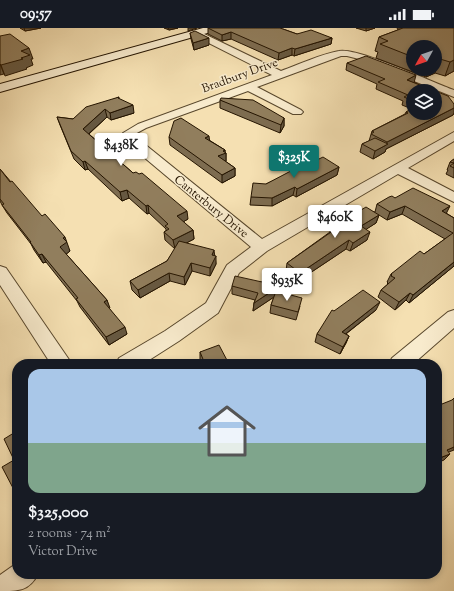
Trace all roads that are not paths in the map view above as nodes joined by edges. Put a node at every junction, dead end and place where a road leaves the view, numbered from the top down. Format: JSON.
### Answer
{"nodes":[{"id":1,"x":214,"y":28,"type":"edge"},
{"id":2,"x":196,"y":33,"type":"junction"},
{"id":3,"x":281,"y":75,"type":"junction"},
{"id":4,"x":249,"y":87,"type":"junction"},
{"id":5,"x":0,"y":88,"type":"edge"},
{"id":6,"x":452,"y":91,"type":"edge"},
{"id":7,"x":297,"y":112,"type":"dead end"},
{"id":8,"x":128,"y":133,"type":"joint"},
{"id":9,"x":454,"y":136,"type":"edge"},
{"id":10,"x":399,"y":169,"type":"junction"},
{"id":11,"x":454,"y":198,"type":"edge"},
{"id":12,"x":261,"y":247,"type":"junction"},
{"id":13,"x":0,"y":273,"type":"edge"},
{"id":14,"x":454,"y":316,"type":"edge"},
{"id":15,"x":59,"y":359,"type":"edge"},
{"id":16,"x":134,"y":359,"type":"edge"},
{"id":17,"x":405,"y":359,"type":"edge"},
{"id":18,"x":18,"y":579,"type":"edge"},
{"id":19,"x":2,"y":591,"type":"edge"}],
"edges":[{"from":1,"to":2,"type":"main road"},
{"from":2,"to":3,"type":"street"},
{"from":2,"to":5,"type":"main road"},
{"from":3,"to":4,"type":"street","name":"Bradbury Drive"},
{"from":3,"to":6,"type":"street","name":"Bradbury Drive"},
{"from":4,"to":7,"type":"street"},
{"from":4,"to":8,"type":"street","name":"Bradbury Drive"},
{"from":8,"to":12,"type":"street","name":"Canterbury Drive"},
{"from":9,"to":10,"type":"street"},
{"from":10,"to":11,"type":"street"},
{"from":10,"to":12,"type":"street"},
{"from":12,"to":16,"type":"street"},
{"from":13,"to":15,"type":"street"},
{"from":14,"to":17,"type":"street"},
{"from":18,"to":19,"type":"street"}]}
